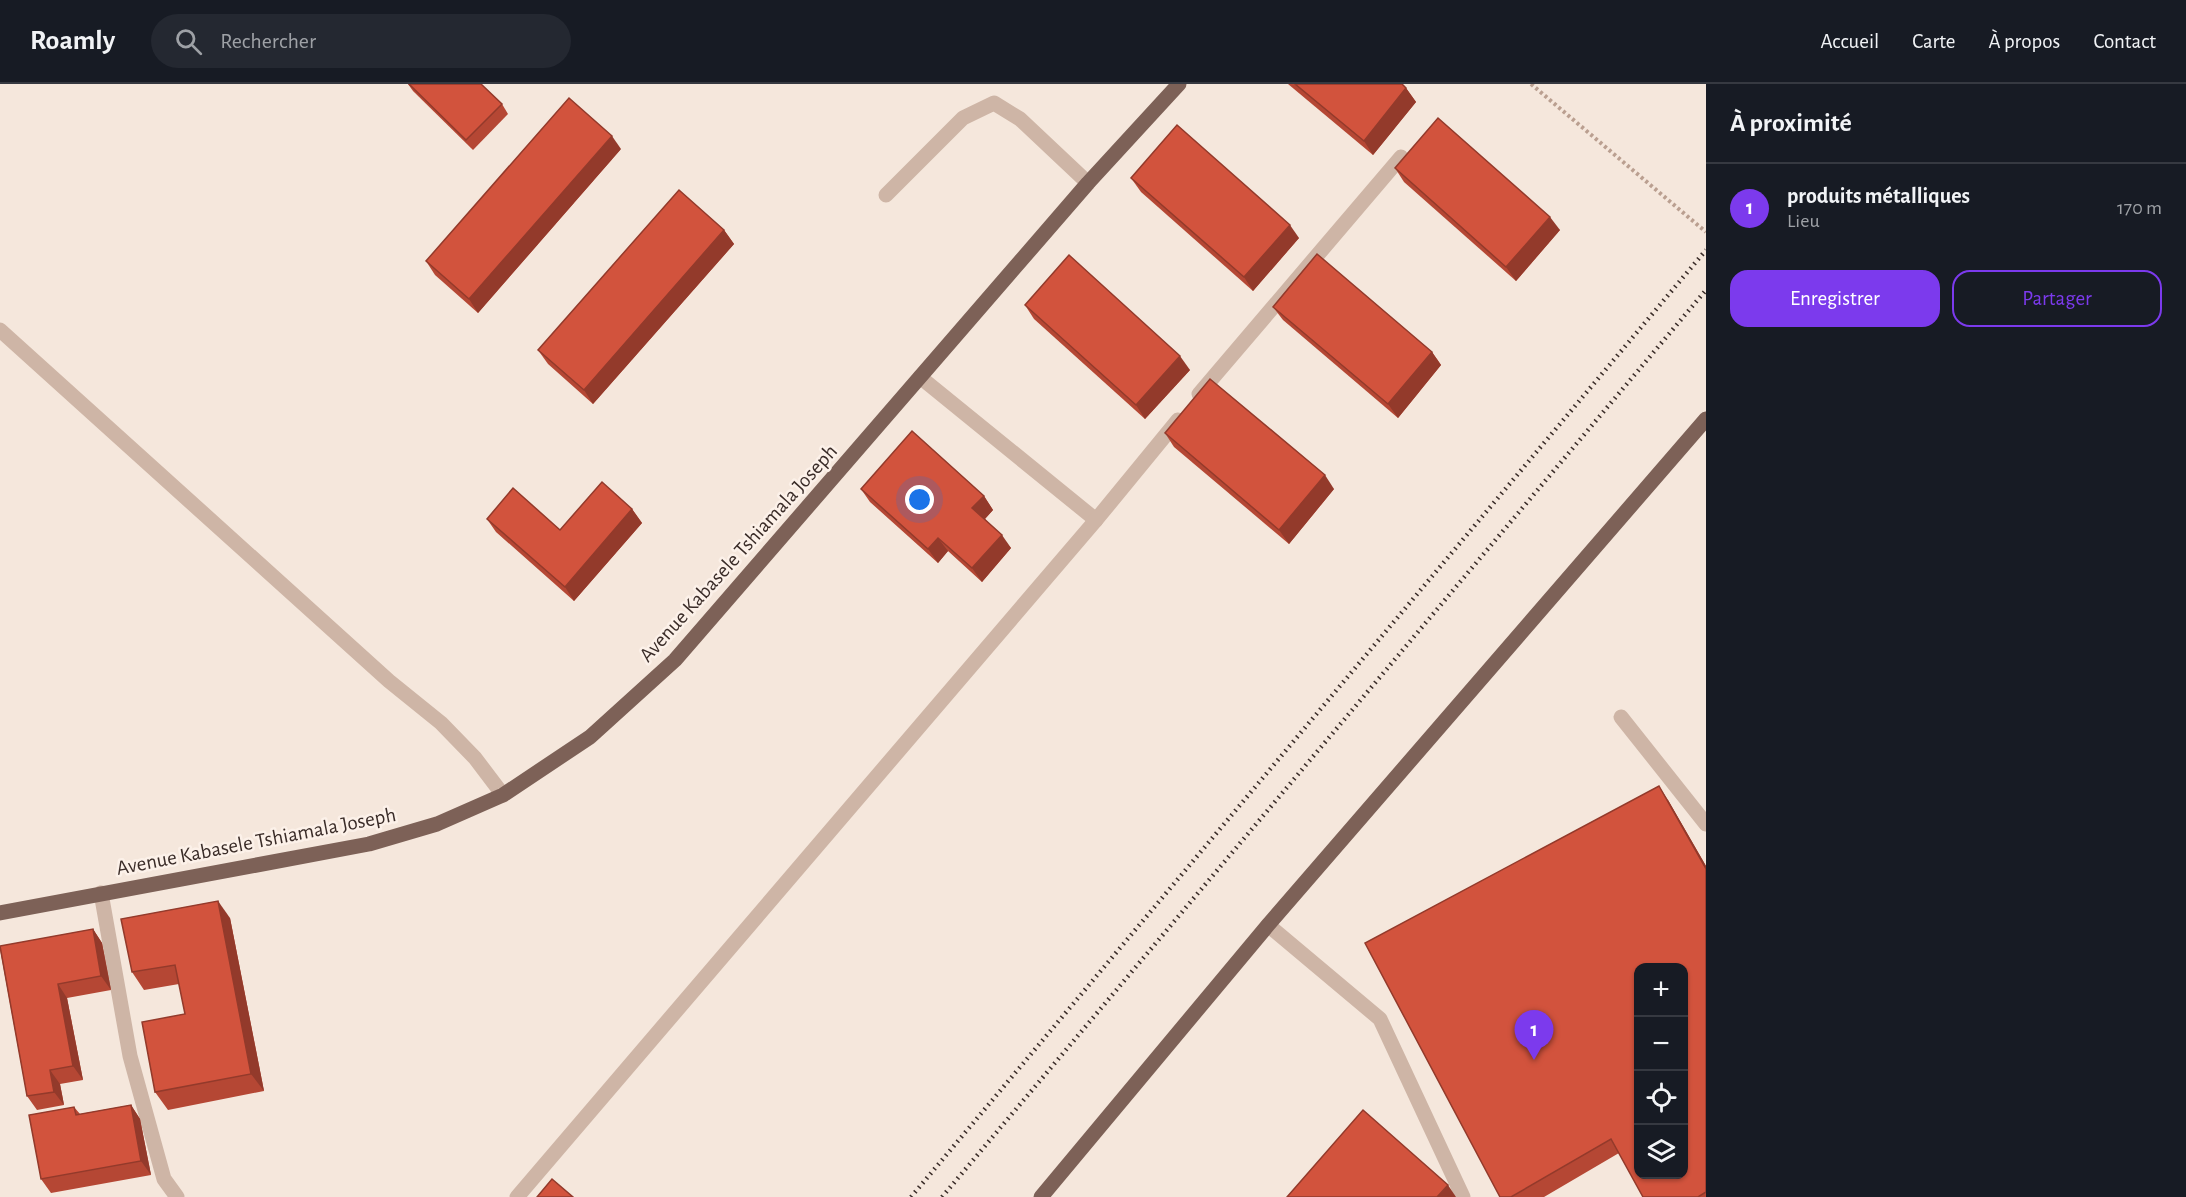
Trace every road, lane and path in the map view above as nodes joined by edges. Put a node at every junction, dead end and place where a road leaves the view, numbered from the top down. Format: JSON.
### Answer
{"nodes":[{"id":1,"x":1179,"y":84,"type":"edge"},
{"id":2,"x":1531,"y":84,"type":"edge"},
{"id":3,"x":1401,"y":157,"type":"edge"},
{"id":4,"x":1088,"y":183,"type":"junction"},
{"id":5,"x":886,"y":195,"type":"dead end"},
{"id":6,"x":1706,"y":232,"type":"edge"},
{"id":7,"x":0,"y":330,"type":"edge"},
{"id":8,"x":920,"y":377,"type":"junction"},
{"id":9,"x":1706,"y":419,"type":"edge"},
{"id":10,"x":1096,"y":520,"type":"junction"},
{"id":11,"x":1621,"y":717,"type":"dead end"},
{"id":12,"x":503,"y":795,"type":"junction"},
{"id":13,"x":1706,"y":824,"type":"edge"},
{"id":14,"x":101,"y":893,"type":"junction"},
{"id":15,"x":0,"y":913,"type":"edge"},
{"id":16,"x":1269,"y":925,"type":"junction"},
{"id":17,"x":177,"y":1197,"type":"edge"},
{"id":18,"x":517,"y":1197,"type":"edge"},
{"id":19,"x":1041,"y":1197,"type":"edge"},
{"id":20,"x":1463,"y":1197,"type":"edge"}],
"edges":[{"from":1,"to":4,"type":"main road","name":"Avenue Kabasele Tshiamala Joseph"},
{"from":2,"to":6,"type":"path"},
{"from":3,"to":10,"type":"street"},
{"from":4,"to":5,"type":"street"},
{"from":4,"to":8,"type":"main road","name":"Avenue Kabasele Tshiamala Joseph"},
{"from":7,"to":12,"type":"street"},
{"from":8,"to":10,"type":"street"},
{"from":8,"to":12,"type":"main road","name":"Avenue Kabasele Tshiamala Joseph"},
{"from":9,"to":16,"type":"main road"},
{"from":10,"to":18,"type":"street"},
{"from":11,"to":13,"type":"street"},
{"from":12,"to":14,"type":"main road","name":"Avenue Kabasele Tshiamala Joseph"},
{"from":14,"to":15,"type":"main road","name":"Avenue Kabasele Tshiamala Joseph"},
{"from":14,"to":17,"type":"street"},
{"from":16,"to":19,"type":"main road"},
{"from":16,"to":20,"type":"street"}]}
